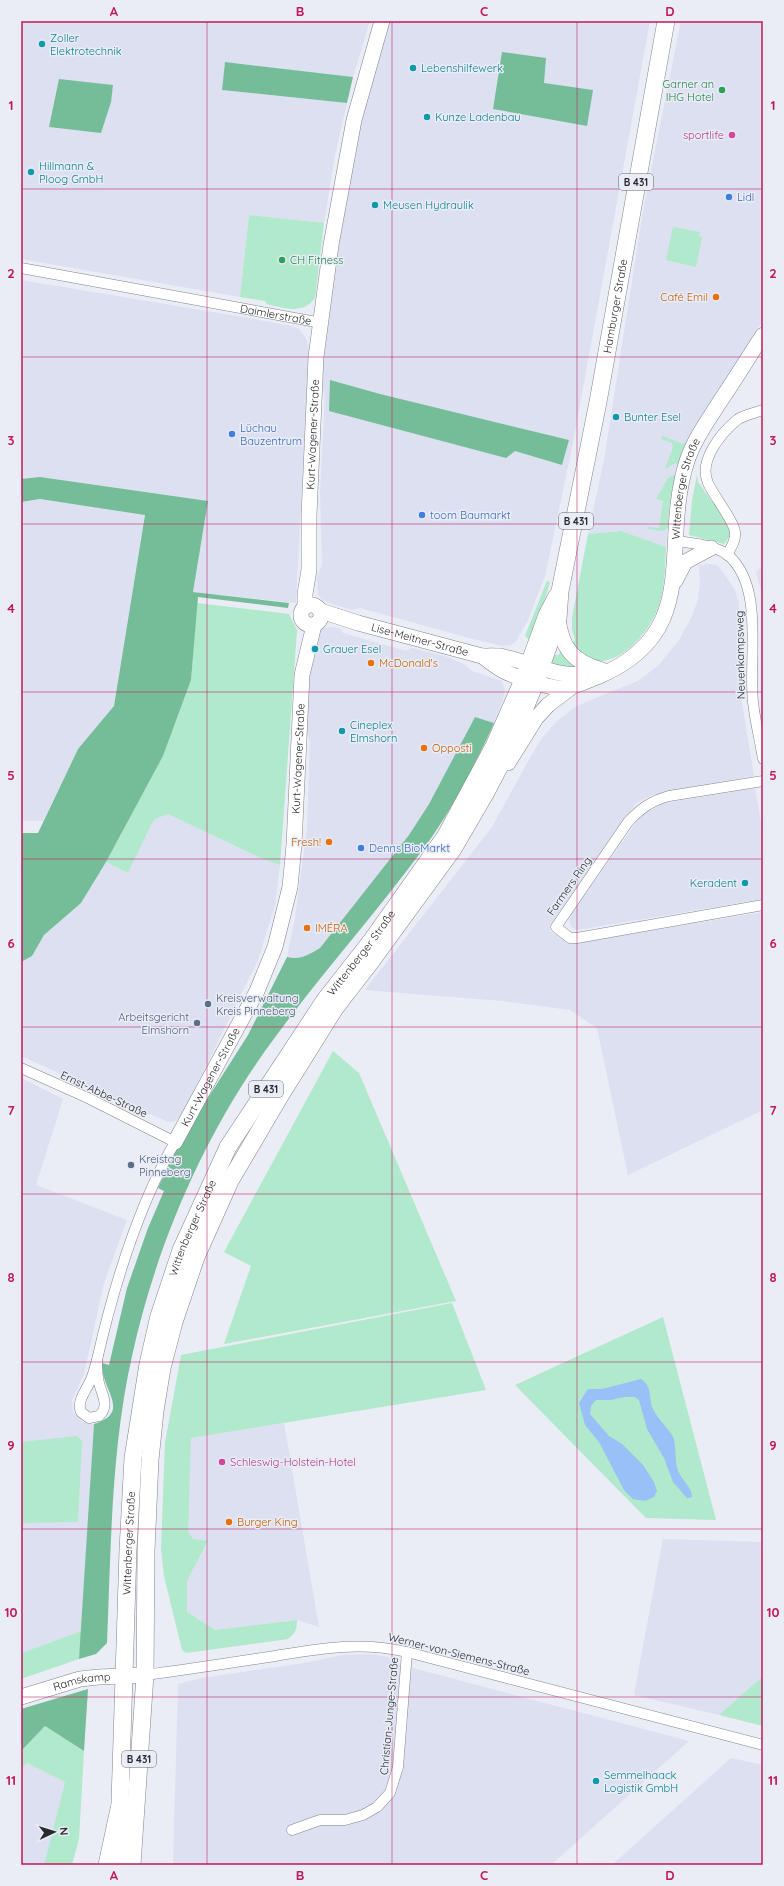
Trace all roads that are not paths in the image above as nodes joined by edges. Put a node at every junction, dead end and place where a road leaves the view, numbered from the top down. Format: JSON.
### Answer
{"nodes":[{"id":1,"x":382,"y":21,"type":"edge"},
{"id":2,"x":666,"y":21,"type":"edge"},
{"id":3,"x":21,"y":268,"type":"edge"},
{"id":4,"x":322,"y":323,"type":"junction"},
{"id":5,"x":763,"y":335,"type":"edge"},
{"id":6,"x":763,"y":410,"type":"edge"},
{"id":7,"x":675,"y":541,"type":"junction"},
{"id":8,"x":711,"y":548,"type":"junction"},
{"id":9,"x":727,"y":555,"type":"junction"},
{"id":10,"x":673,"y":584,"type":"junction"},
{"id":11,"x":560,"y":591,"type":"junction"},
{"id":12,"x":313,"y":615,"type":"junction"},
{"id":13,"x":558,"y":619,"type":"junction"},
{"id":14,"x":637,"y":652,"type":"junction"},
{"id":15,"x":602,"y":670,"type":"junction"},
{"id":16,"x":532,"y":673,"type":"junction"},
{"id":17,"x":574,"y":686,"type":"junction"},
{"id":18,"x":763,"y":759,"type":"edge"},
{"id":19,"x":763,"y":781,"type":"edge"},
{"id":20,"x":485,"y":794,"type":"junction"},
{"id":21,"x":763,"y":905,"type":"edge"},
{"id":22,"x":21,"y":1068,"type":"edge"},
{"id":23,"x":175,"y":1142,"type":"junction"},
{"id":24,"x":97,"y":1360,"type":"junction"},
{"id":25,"x":407,"y":1652,"type":"junction"},
{"id":26,"x":124,"y":1676,"type":"junction"},
{"id":27,"x":145,"y":1676,"type":"junction"},
{"id":28,"x":21,"y":1697,"type":"edge"},
{"id":29,"x":763,"y":1745,"type":"edge"},
{"id":30,"x":120,"y":1809,"type":"junction"},
{"id":31,"x":292,"y":1830,"type":"dead end"},
{"id":32,"x":108,"y":1865,"type":"edge"},
{"id":33,"x":118,"y":1865,"type":"edge"},
{"id":34,"x":132,"y":1865,"type":"edge"}],
"edges":[{"from":1,"to":4,"type":"street","name":"Daimlerstraße"},
{"from":2,"to":11,"type":"main road","name":"Hamburger Straße","number":"B 431"},
{"from":3,"to":4,"type":"street","name":"Daimlerstraße"},
{"from":4,"to":12,"type":"street","name":"Kurt-Wagener-Straße"},
{"from":5,"to":7,"type":"street","name":"Wittenberger Straße"},
{"from":6,"to":9,"type":"street"},
{"from":7,"to":8,"type":"street"},
{"from":7,"to":10,"type":"street","name":"Wittenberger Straße"},
{"from":8,"to":9,"type":"street"},
{"from":8,"to":10,"type":"street"},
{"from":9,"to":18,"type":"street","name":"Neuenkampsweg"},
{"from":10,"to":14,"type":"street","name":"Wittenberger Straße"},
{"from":11,"to":13,"type":"main road","name":"Hamburger Straße","number":"B 431"},
{"from":11,"to":16,"type":"main road","name":"Hamburger Straße","number":"B 431"},
{"from":12,"to":16,"type":"street","name":"Lise-Meitner-Straße"},
{"from":12,"to":23,"type":"street","name":"Kurt-Wagener-Straße"},
{"from":13,"to":15,"type":"street"},
{"from":13,"to":16,"type":"main road","name":"Hamburger Straße","number":"B 431"},
{"from":14,"to":15,"type":"street","name":"Wittenberger Straße"},
{"from":14,"to":17,"type":"street","name":"Wittenberger Straße"},
{"from":15,"to":16,"type":"street","name":"Wittenberger Straße"},
{"from":16,"to":17,"type":"street","name":"Wittenberger Straße"},
{"from":16,"to":20,"type":"main road","name":"Wittenberger Straße","number":"B 431"},
{"from":16,"to":26,"type":"main road","name":"Wittenberger Straße","number":"B 431"},
{"from":17,"to":20,"type":"street"},
{"from":19,"to":21,"type":"street","name":"Farmers Ring"},
{"from":20,"to":27,"type":"main road","name":"Wittenberger Straße","number":"B 431"},
{"from":22,"to":23,"type":"street","name":"Ernst-Abbe-Straße"},
{"from":23,"to":24,"type":"street","name":"Kurt-Wagener-Straße"},
{"from":24,"to":24,"type":"street","name":"Kurt-Wagener-Straße"},
{"from":25,"to":27,"type":"street","name":"Werner-von-Siemens-Straße"},
{"from":25,"to":29,"type":"street","name":"Werner-von-Siemens-Straße"},
{"from":25,"to":31,"type":"street","name":"Christian-Junge-Straße"},
{"from":26,"to":27,"type":"street","name":"Ramskamp"},
{"from":26,"to":28,"type":"street","name":"Ramskamp"},
{"from":26,"to":30,"type":"main road","name":"Wittenberger Straße","number":"B 431"},
{"from":27,"to":34,"type":"main road","name":"Wittenberger Straße","number":"B 431"},
{"from":30,"to":32,"type":"highway"},
{"from":30,"to":33,"type":"main road","name":"Wittenberger Straße","number":"B 431"}]}
